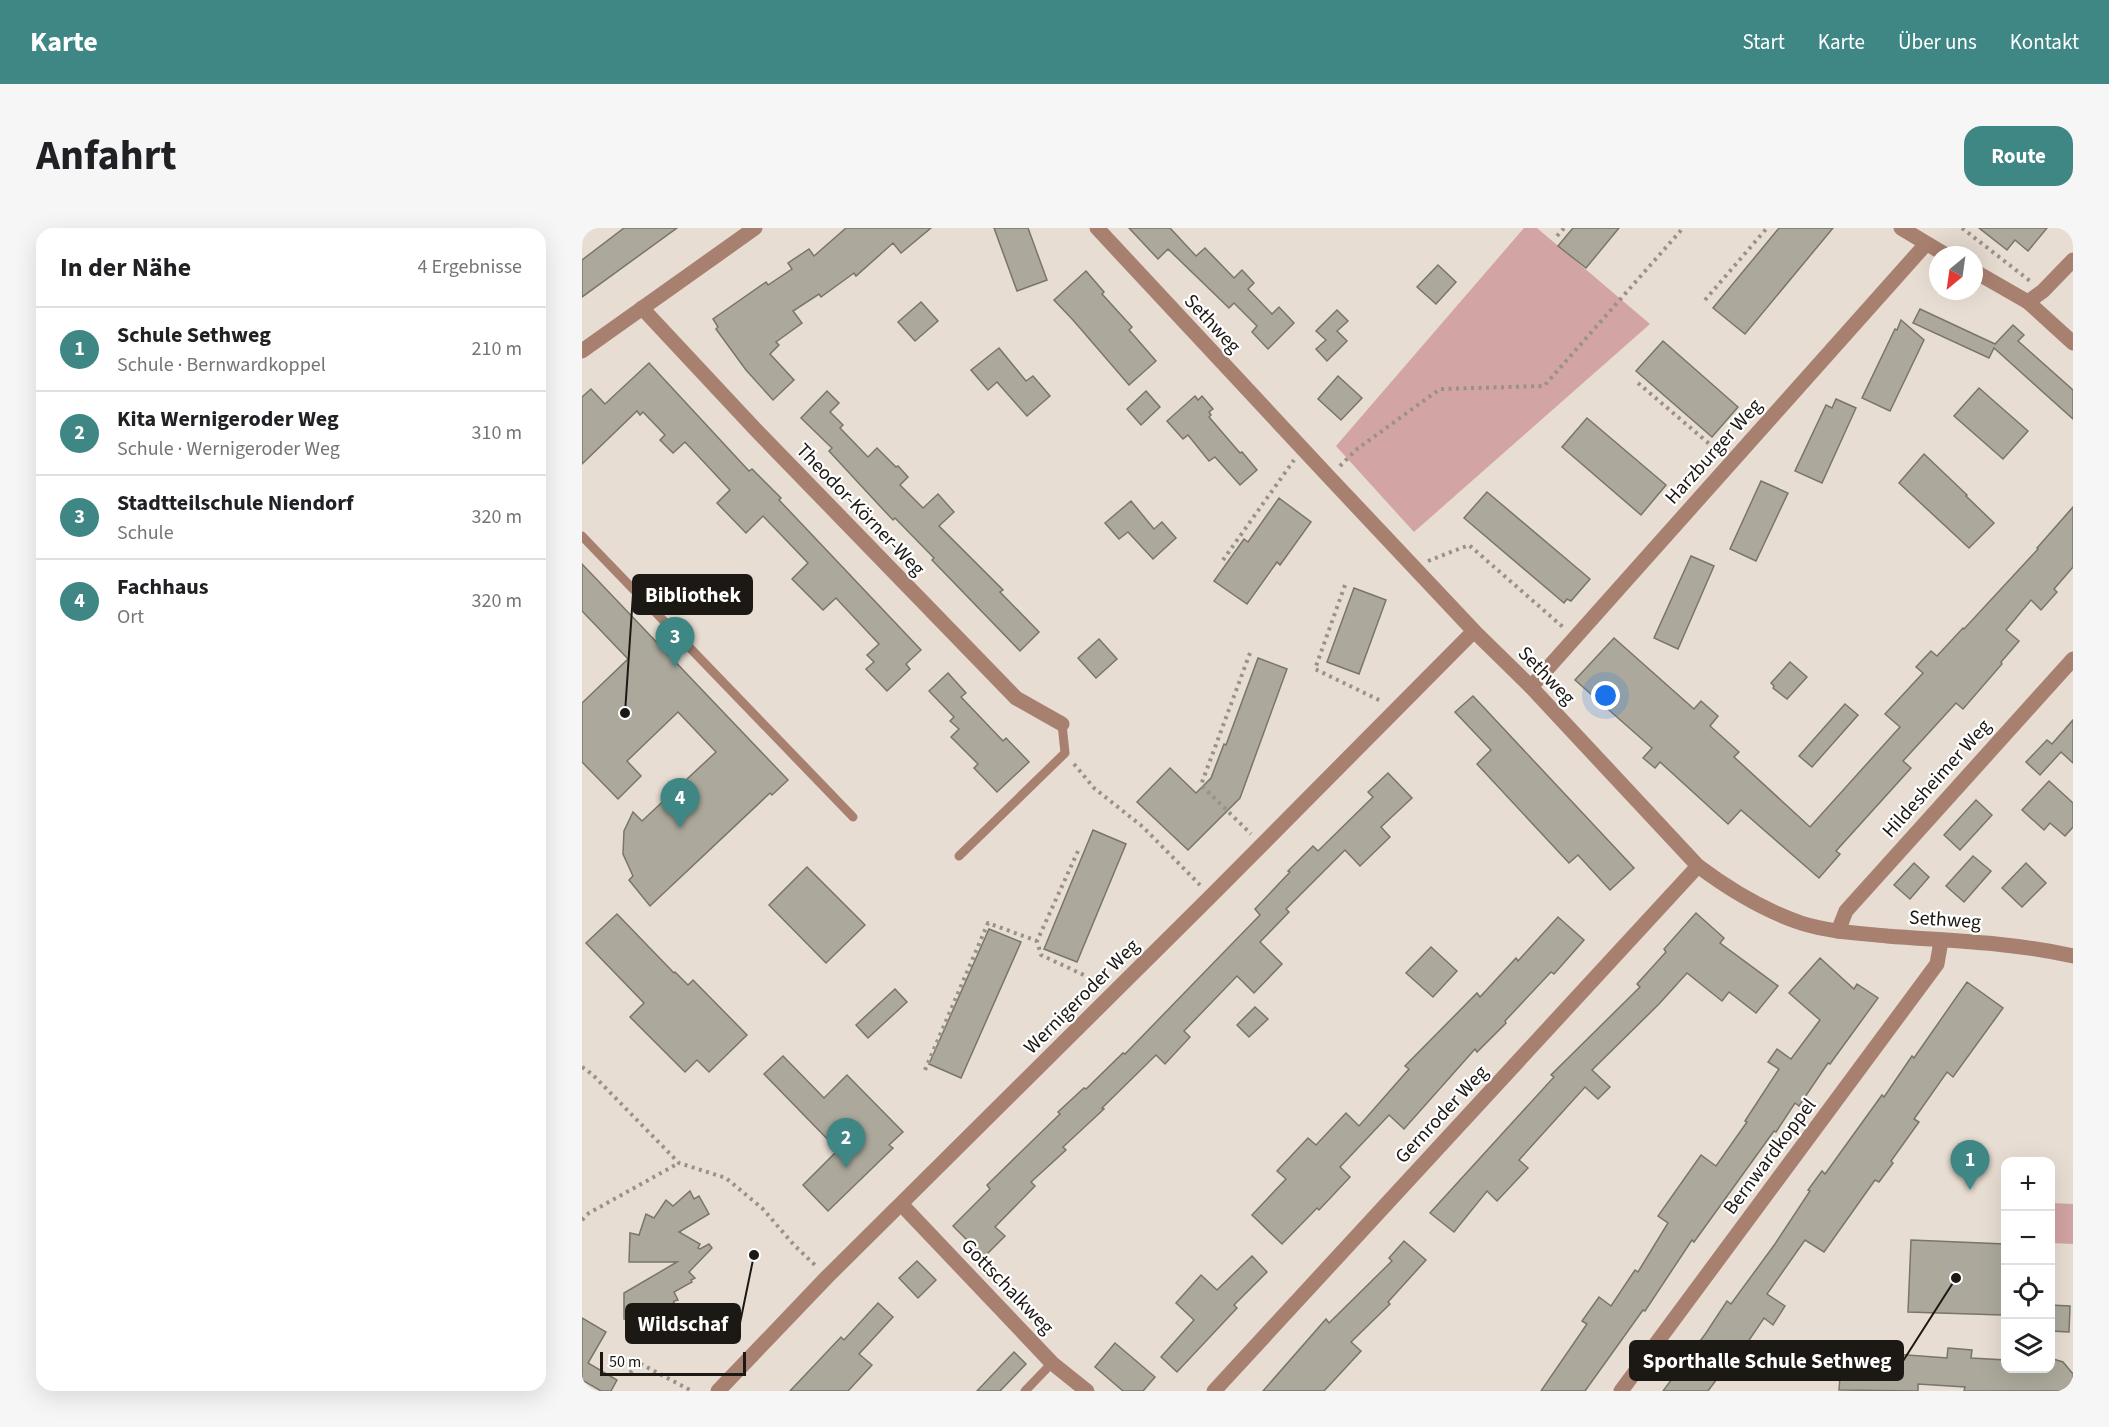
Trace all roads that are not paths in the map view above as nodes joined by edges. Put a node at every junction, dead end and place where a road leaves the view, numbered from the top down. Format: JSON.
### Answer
{"nodes":[{"id":1,"x":755,"y":228,"type":"edge"},
{"id":2,"x":1097,"y":228,"type":"edge"},
{"id":3,"x":1900,"y":228,"type":"edge"},
{"id":4,"x":1926,"y":244,"type":"junction"},
{"id":5,"x":1930,"y":246,"type":"edge"},
{"id":6,"x":2073,"y":260,"type":"edge"},
{"id":7,"x":1983,"y":276,"type":"edge"},
{"id":8,"x":2028,"y":302,"type":"junction"},
{"id":9,"x":642,"y":308,"type":"junction"},
{"id":10,"x":2073,"y":343,"type":"edge"},
{"id":11,"x":582,"y":351,"type":"edge"},
{"id":12,"x":582,"y":536,"type":"edge"},
{"id":13,"x":1474,"y":631,"type":"junction"},
{"id":14,"x":2073,"y":659,"type":"edge"},
{"id":15,"x":1531,"y":687,"type":"junction"},
{"id":16,"x":1062,"y":724,"type":"joint"},
{"id":17,"x":853,"y":817,"type":"dead end"},
{"id":18,"x":959,"y":856,"type":"dead end"},
{"id":19,"x":1698,"y":866,"type":"junction"},
{"id":20,"x":1838,"y":931,"type":"junction"},
{"id":21,"x":1941,"y":941,"type":"junction"},
{"id":22,"x":2073,"y":956,"type":"edge"},
{"id":23,"x":902,"y":1205,"type":"junction"},
{"id":24,"x":1052,"y":1363,"type":"junction"},
{"id":25,"x":718,"y":1391,"type":"edge"},
{"id":26,"x":1025,"y":1391,"type":"edge"},
{"id":27,"x":1087,"y":1391,"type":"edge"},
{"id":28,"x":1214,"y":1391,"type":"edge"},
{"id":29,"x":1621,"y":1391,"type":"edge"}],
"edges":[{"from":1,"to":9,"type":"street"},
{"from":2,"to":13,"type":"street","name":"Sethweg"},
{"from":3,"to":4,"type":"street"},
{"from":4,"to":5,"type":"street"},
{"from":4,"to":15,"type":"street","name":"Harzburger Weg"},
{"from":6,"to":8,"type":"street"},
{"from":7,"to":8,"type":"street"},
{"from":8,"to":10,"type":"street"},
{"from":9,"to":11,"type":"street"},
{"from":9,"to":16,"type":"street","name":"Theodor-Körner-Weg"},
{"from":12,"to":17,"type":"lane"},
{"from":13,"to":15,"type":"street","name":"Sethweg"},
{"from":13,"to":23,"type":"street","name":"Wernigeroder Weg"},
{"from":14,"to":20,"type":"street","name":"Hildesheimer Weg"},
{"from":15,"to":19,"type":"street","name":"Sethweg"},
{"from":16,"to":18,"type":"lane"},
{"from":19,"to":20,"type":"street","name":"Sethweg"},
{"from":19,"to":28,"type":"street","name":"Gernroder Weg"},
{"from":20,"to":21,"type":"street","name":"Sethweg"},
{"from":21,"to":22,"type":"street","name":"Sethweg"},
{"from":21,"to":29,"type":"street","name":"Bernwardkoppel"},
{"from":23,"to":24,"type":"street","name":"Gottschalkweg"},
{"from":23,"to":25,"type":"street","name":"Wernigeroder Weg"},
{"from":24,"to":26,"type":"lane"},
{"from":24,"to":27,"type":"street","name":"Gottschalkweg"}]}
